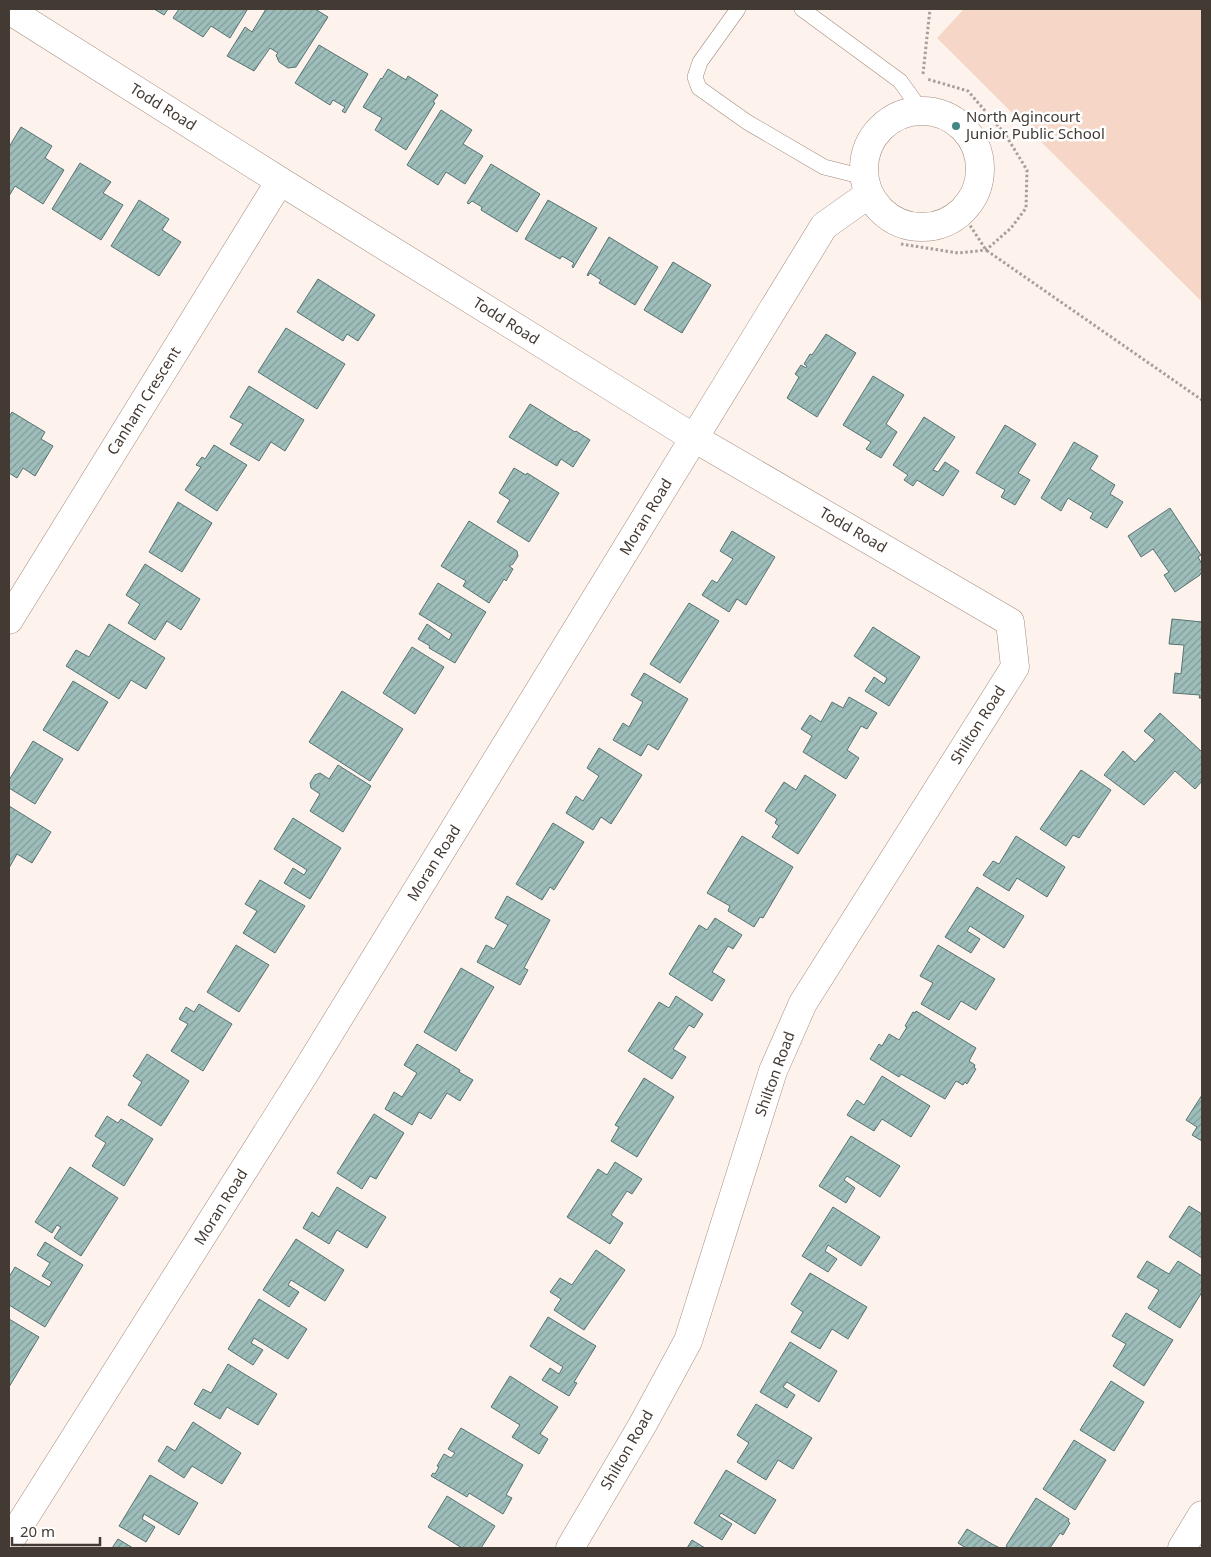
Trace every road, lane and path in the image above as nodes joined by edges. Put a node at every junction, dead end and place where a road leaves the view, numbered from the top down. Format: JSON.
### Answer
{"nodes":[{"id":1,"x":738,"y":9,"type":"edge"},
{"id":2,"x":802,"y":9,"type":"edge"},
{"id":3,"x":930,"y":9,"type":"edge"},
{"id":4,"x":9,"y":10,"type":"edge"},
{"id":5,"x":921,"y":110,"type":"junction"},
{"id":6,"x":280,"y":182,"type":"junction"},
{"id":7,"x":866,"y":186,"type":"junction"},
{"id":8,"x":962,"y":213,"type":"junction"},
{"id":9,"x":901,"y":244,"type":"dead end"},
{"id":10,"x":986,"y":250,"type":"junction"},
{"id":11,"x":1202,"y":400,"type":"edge"},
{"id":12,"x":694,"y":438,"type":"junction"},
{"id":13,"x":17,"y":590,"type":"edge"},
{"id":14,"x":9,"y":620,"type":"edge"},
{"id":15,"x":1010,"y":622,"type":"joint"},
{"id":16,"x":1202,"y":1515,"type":"edge"},
{"id":17,"x":9,"y":1542,"type":"edge"},
{"id":18,"x":570,"y":1548,"type":"edge"},
{"id":19,"x":1182,"y":1548,"type":"edge"}],
"edges":[{"from":1,"to":7,"type":"lane"},
{"from":2,"to":5,"type":"lane"},
{"from":3,"to":10,"type":"path"},
{"from":4,"to":6,"type":"street","name":"Todd Road"},
{"from":5,"to":7,"type":"street"},
{"from":5,"to":8,"type":"street"},
{"from":6,"to":12,"type":"street","name":"Todd Road"},
{"from":6,"to":13,"type":"street","name":"Canham Crescent"},
{"from":7,"to":8,"type":"street"},
{"from":7,"to":12,"type":"street","name":"Moran Road"},
{"from":8,"to":10,"type":"path"},
{"from":9,"to":10,"type":"path"},
{"from":10,"to":11,"type":"path"},
{"from":12,"to":15,"type":"street","name":"Todd Road"},
{"from":12,"to":17,"type":"street","name":"Moran Road"},
{"from":13,"to":14,"type":"street","name":"Canham Crescent"},
{"from":15,"to":18,"type":"street","name":"Shilton Road"},
{"from":16,"to":19,"type":"street"}]}
